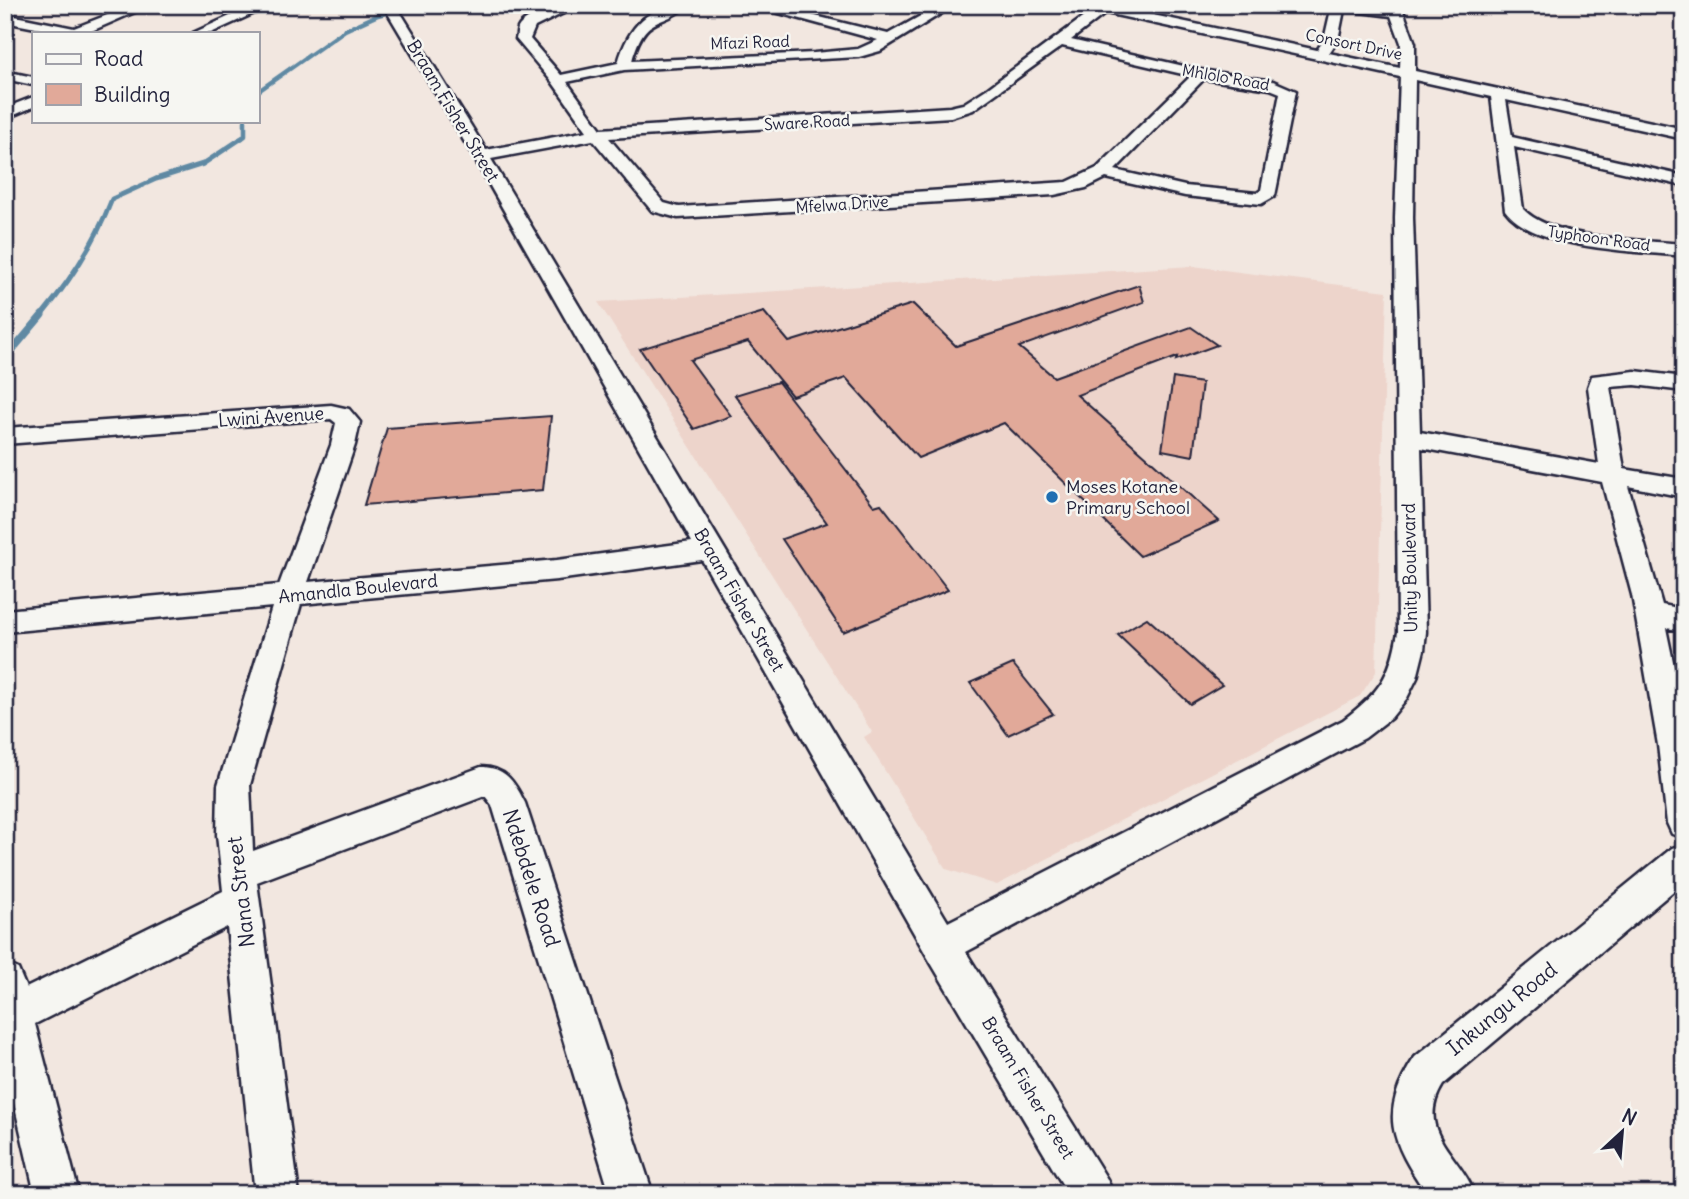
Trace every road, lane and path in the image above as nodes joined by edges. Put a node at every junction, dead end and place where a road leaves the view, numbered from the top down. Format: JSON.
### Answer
{"nodes":[{"id":1,"x":145,"y":5,"type":"edge"},
{"id":2,"x":266,"y":5,"type":"edge"},
{"id":3,"x":574,"y":5,"type":"edge"},
{"id":4,"x":682,"y":5,"type":"edge"},
{"id":5,"x":755,"y":5,"type":"edge"},
{"id":6,"x":911,"y":5,"type":"edge"},
{"id":7,"x":1087,"y":5,"type":"edge"},
{"id":8,"x":1339,"y":5,"type":"edge"},
{"id":9,"x":1664,"y":5,"type":"edge"},
{"id":10,"x":1684,"y":8,"type":"edge"},
{"id":11,"x":1103,"y":9,"type":"junction"},
{"id":12,"x":1396,"y":9,"type":"edge"},
{"id":13,"x":393,"y":11,"type":"edge"},
{"id":14,"x":782,"y":12,"type":"junction"},
{"id":15,"x":5,"y":18,"type":"edge"},
{"id":16,"x":759,"y":23,"type":"dead end"},
{"id":17,"x":73,"y":32,"type":"edge"},
{"id":18,"x":80,"y":32,"type":"edge"},
{"id":19,"x":202,"y":32,"type":"edge"},
{"id":20,"x":890,"y":39,"type":"junction"},
{"id":21,"x":1059,"y":41,"type":"junction"},
{"id":22,"x":1321,"y":55,"type":"junction"},
{"id":23,"x":624,"y":66,"type":"junction"},
{"id":24,"x":1407,"y":73,"type":"junction"},
{"id":25,"x":1201,"y":74,"type":"junction"},
{"id":26,"x":5,"y":75,"type":"edge"},
{"id":27,"x":558,"y":80,"type":"junction"},
{"id":28,"x":32,"y":81,"type":"edge"},
{"id":29,"x":1498,"y":94,"type":"junction"},
{"id":30,"x":32,"y":102,"type":"edge"},
{"id":31,"x":5,"y":114,"type":"edge"},
{"id":32,"x":597,"y":134,"type":"junction"},
{"id":33,"x":1684,"y":134,"type":"edge"},
{"id":34,"x":1503,"y":140,"type":"junction"},
{"id":35,"x":481,"y":156,"type":"junction"},
{"id":36,"x":1103,"y":172,"type":"junction"},
{"id":37,"x":1684,"y":181,"type":"edge"},
{"id":38,"x":1684,"y":250,"type":"edge"},
{"id":39,"x":1684,"y":384,"type":"edge"},
{"id":40,"x":5,"y":436,"type":"edge"},
{"id":41,"x":1408,"y":438,"type":"junction"},
{"id":42,"x":1613,"y":476,"type":"junction"},
{"id":43,"x":1684,"y":488,"type":"edge"},
{"id":44,"x":710,"y":549,"type":"junction"},
{"id":45,"x":289,"y":596,"type":"junction"},
{"id":46,"x":1649,"y":613,"type":"junction"},
{"id":47,"x":1684,"y":620,"type":"edge"},
{"id":48,"x":5,"y":621,"type":"edge"},
{"id":49,"x":1684,"y":823,"type":"edge"},
{"id":50,"x":1684,"y":860,"type":"edge"},
{"id":51,"x":241,"y":886,"type":"junction"},
{"id":52,"x":941,"y":945,"type":"junction"},
{"id":53,"x":9,"y":999,"type":"edge"},
{"id":54,"x":58,"y":1194,"type":"edge"},
{"id":55,"x":277,"y":1194,"type":"edge"},
{"id":56,"x":632,"y":1194,"type":"edge"},
{"id":57,"x":1093,"y":1194,"type":"edge"},
{"id":58,"x":1454,"y":1194,"type":"edge"}],
"edges":[{"from":1,"to":18,"type":"street"},
{"from":2,"to":19,"type":"street"},
{"from":3,"to":27,"type":"street","name":"Mfelwa Drive"},
{"from":4,"to":23,"type":"street"},
{"from":5,"to":14,"type":"street"},
{"from":6,"to":20,"type":"street","name":"Mfazi Road"},
{"from":7,"to":11,"type":"street","name":"Consort Drive"},
{"from":8,"to":12,"type":"street"},
{"from":8,"to":22,"type":"street"},
{"from":9,"to":10,"type":"street"},
{"from":11,"to":21,"type":"street","name":"Sware Road"},
{"from":11,"to":22,"type":"street","name":"Consort Drive"},
{"from":12,"to":24,"type":"street","name":"Unity Boulevard"},
{"from":13,"to":35,"type":"street","name":"Braam Fisher Street"},
{"from":14,"to":16,"type":"street"},
{"from":14,"to":20,"type":"street"},
{"from":15,"to":17,"type":"street"},
{"from":20,"to":23,"type":"street","name":"Mfazi Road"},
{"from":21,"to":25,"type":"street","name":"Mhlolo Road"},
{"from":21,"to":32,"type":"street","name":"Sware Road"},
{"from":22,"to":24,"type":"street","name":"Consort Drive"},
{"from":23,"to":27,"type":"street","name":"Mfazi Road"},
{"from":24,"to":29,"type":"street","name":"Consort Drive"},
{"from":24,"to":41,"type":"street","name":"Unity Boulevard"},
{"from":25,"to":36,"type":"street","name":"Mfelwa Drive"},
{"from":25,"to":36,"type":"street","name":"Mhlolo Road"},
{"from":26,"to":28,"type":"street"},
{"from":27,"to":32,"type":"street","name":"Mfelwa Drive"},
{"from":29,"to":33,"type":"street","name":"Consort Drive"},
{"from":29,"to":34,"type":"street","name":"Typhoon Road"},
{"from":30,"to":31,"type":"street"},
{"from":32,"to":35,"type":"street","name":"Sware Road"},
{"from":32,"to":36,"type":"street","name":"Mfelwa Drive"},
{"from":34,"to":37,"type":"street"},
{"from":34,"to":38,"type":"street","name":"Typhoon Road"},
{"from":35,"to":44,"type":"street","name":"Braam Fisher Street"},
{"from":39,"to":42,"type":"street"},
{"from":40,"to":45,"type":"street","name":"Lwini Avenue"},
{"from":41,"to":42,"type":"street"},
{"from":41,"to":52,"type":"street","name":"Unity Boulevard"},
{"from":42,"to":43,"type":"street"},
{"from":42,"to":46,"type":"street"},
{"from":44,"to":45,"type":"street","name":"Amandla Boulevard"},
{"from":44,"to":52,"type":"street","name":"Braam Fisher Street"},
{"from":45,"to":48,"type":"street","name":"Amandla Boulevard"},
{"from":45,"to":51,"type":"street","name":"Nana Street"},
{"from":46,"to":47,"type":"street"},
{"from":46,"to":49,"type":"street"},
{"from":50,"to":58,"type":"street","name":"Inkungu Road"},
{"from":51,"to":53,"type":"street"},
{"from":51,"to":55,"type":"street","name":"Nana Street"},
{"from":51,"to":56,"type":"street","name":"Ndebdele Road"},
{"from":52,"to":57,"type":"street","name":"Braam Fisher Street"},
{"from":53,"to":54,"type":"street"}]}
